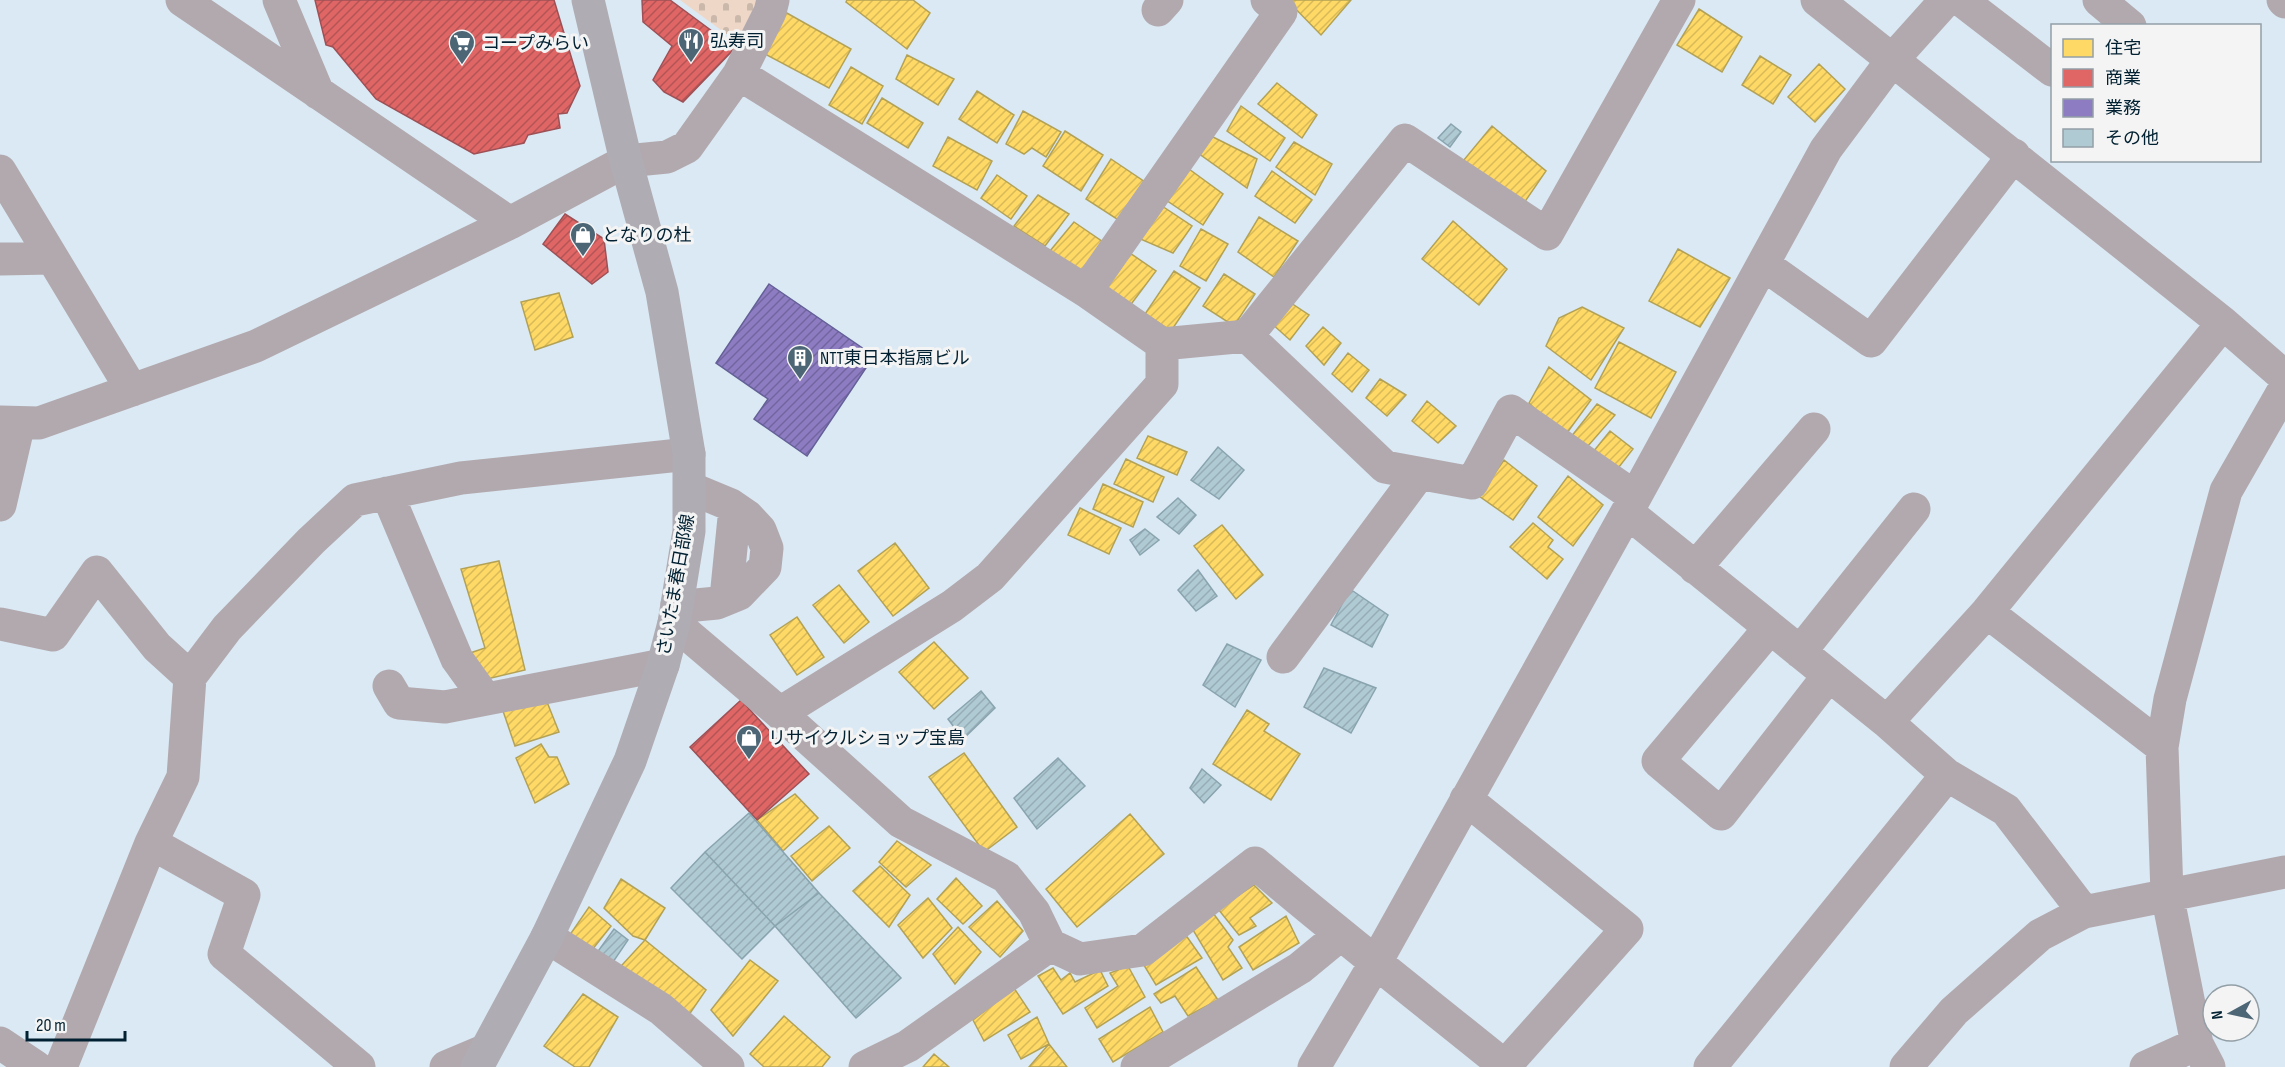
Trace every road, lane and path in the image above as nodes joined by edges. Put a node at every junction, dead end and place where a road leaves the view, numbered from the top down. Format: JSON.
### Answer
{"nodes":[{"id":1,"x":182,"y":0,"type":"edge"},
{"id":2,"x":279,"y":0,"type":"edge"},
{"id":3,"x":588,"y":0,"type":"edge"},
{"id":4,"x":773,"y":0,"type":"edge"},
{"id":5,"x":1267,"y":0,"type":"edge"},
{"id":6,"x":1679,"y":0,"type":"edge"},
{"id":7,"x":1817,"y":0,"type":"edge"},
{"id":8,"x":1946,"y":0,"type":"edge"},
{"id":9,"x":1961,"y":0,"type":"edge"},
{"id":10,"x":2099,"y":0,"type":"edge"},
{"id":11,"x":2128,"y":24,"type":"edge"},
{"id":12,"x":1893,"y":59,"type":"junction"},
{"id":13,"x":2051,"y":69,"type":"edge"},
{"id":14,"x":739,"y":74,"type":"junction"},
{"id":15,"x":318,"y":93,"type":"junction"},
{"id":16,"x":2014,"y":155,"type":"junction"},
{"id":17,"x":626,"y":161,"type":"junction"},
{"id":18,"x":0,"y":171,"type":"edge"},
{"id":19,"x":510,"y":223,"type":"junction"},
{"id":20,"x":52,"y":258,"type":"junction"},
{"id":21,"x":0,"y":259,"type":"edge"},
{"id":22,"x":1763,"y":264,"type":"junction"},
{"id":23,"x":1086,"y":291,"type":"junction"},
{"id":24,"x":2223,"y":323,"type":"junction"},
{"id":25,"x":1246,"y":336,"type":"junction"},
{"id":26,"x":1162,"y":344,"type":"junction"},
{"id":27,"x":2285,"y":377,"type":"edge"},
{"id":28,"x":2285,"y":388,"type":"edge"},
{"id":29,"x":132,"y":390,"type":"junction"},
{"id":30,"x":10,"y":422,"type":"edge"},
{"id":31,"x":1814,"y":429,"type":"dead end"},
{"id":32,"x":689,"y":454,"type":"junction"},
{"id":33,"x":1419,"y":474,"type":"junction"},
{"id":34,"x":690,"y":488,"type":"junction"},
{"id":35,"x":387,"y":493,"type":"junction"},
{"id":36,"x":0,"y":505,"type":"edge"},
{"id":37,"x":1631,"y":505,"type":"junction"},
{"id":38,"x":1914,"y":509,"type":"dead end"},
{"id":39,"x":1695,"y":568,"type":"junction"},
{"id":40,"x":1987,"y":612,"type":"junction"},
{"id":41,"x":675,"y":613,"type":"junction"},
{"id":42,"x":0,"y":624,"type":"edge"},
{"id":43,"x":1770,"y":628,"type":"junction"},
{"id":44,"x":1800,"y":652,"type":"junction"},
{"id":45,"x":1283,"y":657,"type":"dead end"},
{"id":46,"x":663,"y":665,"type":"junction"},
{"id":47,"x":1829,"y":675,"type":"junction"},
{"id":48,"x":190,"y":676,"type":"junction"},
{"id":49,"x":388,"y":686,"type":"dead end"},
{"id":50,"x":485,"y":698,"type":"junction"},
{"id":51,"x":780,"y":712,"type":"junction"},
{"id":52,"x":1887,"y":722,"type":"junction"},
{"id":53,"x":2162,"y":747,"type":"junction"},
{"id":54,"x":1947,"y":775,"type":"junction"},
{"id":55,"x":1466,"y":800,"type":"junction"},
{"id":56,"x":151,"y":843,"type":"junction"},
{"id":57,"x":2285,"y":872,"type":"edge"},
{"id":58,"x":2167,"y":894,"type":"junction"},
{"id":59,"x":2084,"y":912,"type":"junction"},
{"id":60,"x":1340,"y":935,"type":"junction"},
{"id":61,"x":547,"y":937,"type":"junction"},
{"id":62,"x":1050,"y":945,"type":"junction"},
{"id":63,"x":1376,"y":962,"type":"junction"},
{"id":64,"x":0,"y":1042,"type":"edge"},
{"id":65,"x":2203,"y":1055,"type":"edge"},
{"id":66,"x":481,"y":1059,"type":"edge"},
{"id":67,"x":36,"y":1067,"type":"edge"},
{"id":68,"x":61,"y":1067,"type":"edge"},
{"id":69,"x":359,"y":1067,"type":"edge"},
{"id":70,"x":446,"y":1067,"type":"edge"},
{"id":71,"x":728,"y":1067,"type":"edge"},
{"id":72,"x":865,"y":1067,"type":"edge"},
{"id":73,"x":1137,"y":1067,"type":"edge"},
{"id":74,"x":1314,"y":1067,"type":"edge"},
{"id":75,"x":1505,"y":1067,"type":"edge"},
{"id":76,"x":1710,"y":1067,"type":"edge"},
{"id":77,"x":1906,"y":1067,"type":"edge"},
{"id":78,"x":2146,"y":1067,"type":"edge"}],
"edges":[{"from":1,"to":15,"type":"street"},
{"from":2,"to":15,"type":"street"},
{"from":3,"to":17,"type":"main road","name":"さいたま春日部線"},
{"from":4,"to":14,"type":"street"},
{"from":5,"to":23,"type":"street"},
{"from":6,"to":25,"type":"street"},
{"from":7,"to":12,"type":"street"},
{"from":8,"to":12,"type":"street"},
{"from":9,"to":13,"type":"street"},
{"from":10,"to":11,"type":"street"},
{"from":12,"to":16,"type":"street"},
{"from":12,"to":22,"type":"street"},
{"from":14,"to":17,"type":"street"},
{"from":14,"to":23,"type":"street"},
{"from":15,"to":19,"type":"street"},
{"from":16,"to":22,"type":"street"},
{"from":16,"to":24,"type":"street"},
{"from":17,"to":19,"type":"street"},
{"from":17,"to":32,"type":"main road","name":"さいたま春日部線"},
{"from":18,"to":20,"type":"street"},
{"from":19,"to":29,"type":"street"},
{"from":20,"to":21,"type":"street"},
{"from":20,"to":29,"type":"street"},
{"from":22,"to":37,"type":"street"},
{"from":23,"to":26,"type":"street"},
{"from":24,"to":27,"type":"street"},
{"from":24,"to":40,"type":"street"},
{"from":25,"to":26,"type":"street"},
{"from":25,"to":33,"type":"street"},
{"from":26,"to":51,"type":"street"},
{"from":28,"to":53,"type":"street"},
{"from":29,"to":30,"type":"street"},
{"from":30,"to":36,"type":"street"},
{"from":31,"to":39,"type":"street"},
{"from":32,"to":34,"type":"main road","name":"さいたま春日部線"},
{"from":32,"to":35,"type":"street"},
{"from":33,"to":37,"type":"street"},
{"from":33,"to":45,"type":"street"},
{"from":34,"to":41,"type":"main road","name":"さいたま春日部線"},
{"from":34,"to":41,"type":"street"},
{"from":35,"to":48,"type":"street"},
{"from":35,"to":50,"type":"street"},
{"from":37,"to":39,"type":"street"},
{"from":37,"to":55,"type":"street"},
{"from":38,"to":44,"type":"street"},
{"from":39,"to":43,"type":"street"},
{"from":40,"to":52,"type":"street"},
{"from":40,"to":53,"type":"street"},
{"from":41,"to":46,"type":"main road","name":"さいたま春日部線"},
{"from":41,"to":51,"type":"street"},
{"from":42,"to":48,"type":"street"},
{"from":43,"to":44,"type":"street"},
{"from":43,"to":47,"type":"street"},
{"from":44,"to":47,"type":"street"},
{"from":46,"to":50,"type":"street"},
{"from":46,"to":61,"type":"main road","name":"さいたま春日部線"},
{"from":47,"to":52,"type":"street"},
{"from":48,"to":56,"type":"street"},
{"from":49,"to":50,"type":"street"},
{"from":51,"to":62,"type":"street"},
{"from":52,"to":54,"type":"street"},
{"from":53,"to":58,"type":"street"},
{"from":54,"to":59,"type":"street"},
{"from":54,"to":76,"type":"street"},
{"from":55,"to":63,"type":"street"},
{"from":55,"to":75,"type":"street"},
{"from":56,"to":68,"type":"street"},
{"from":56,"to":69,"type":"street"},
{"from":57,"to":58,"type":"street"},
{"from":58,"to":59,"type":"street"},
{"from":58,"to":65,"type":"street"},
{"from":59,"to":77,"type":"street"},
{"from":60,"to":62,"type":"street"},
{"from":60,"to":63,"type":"street"},
{"from":60,"to":73,"type":"street"},
{"from":61,"to":66,"type":"main road","name":"さいたま春日部線"},
{"from":61,"to":71,"type":"street"},
{"from":62,"to":72,"type":"street"},
{"from":63,"to":74,"type":"street"},
{"from":63,"to":75,"type":"street"},
{"from":64,"to":67,"type":"street"},
{"from":65,"to":78,"type":"street"},
{"from":66,"to":70,"type":"street"}]}
